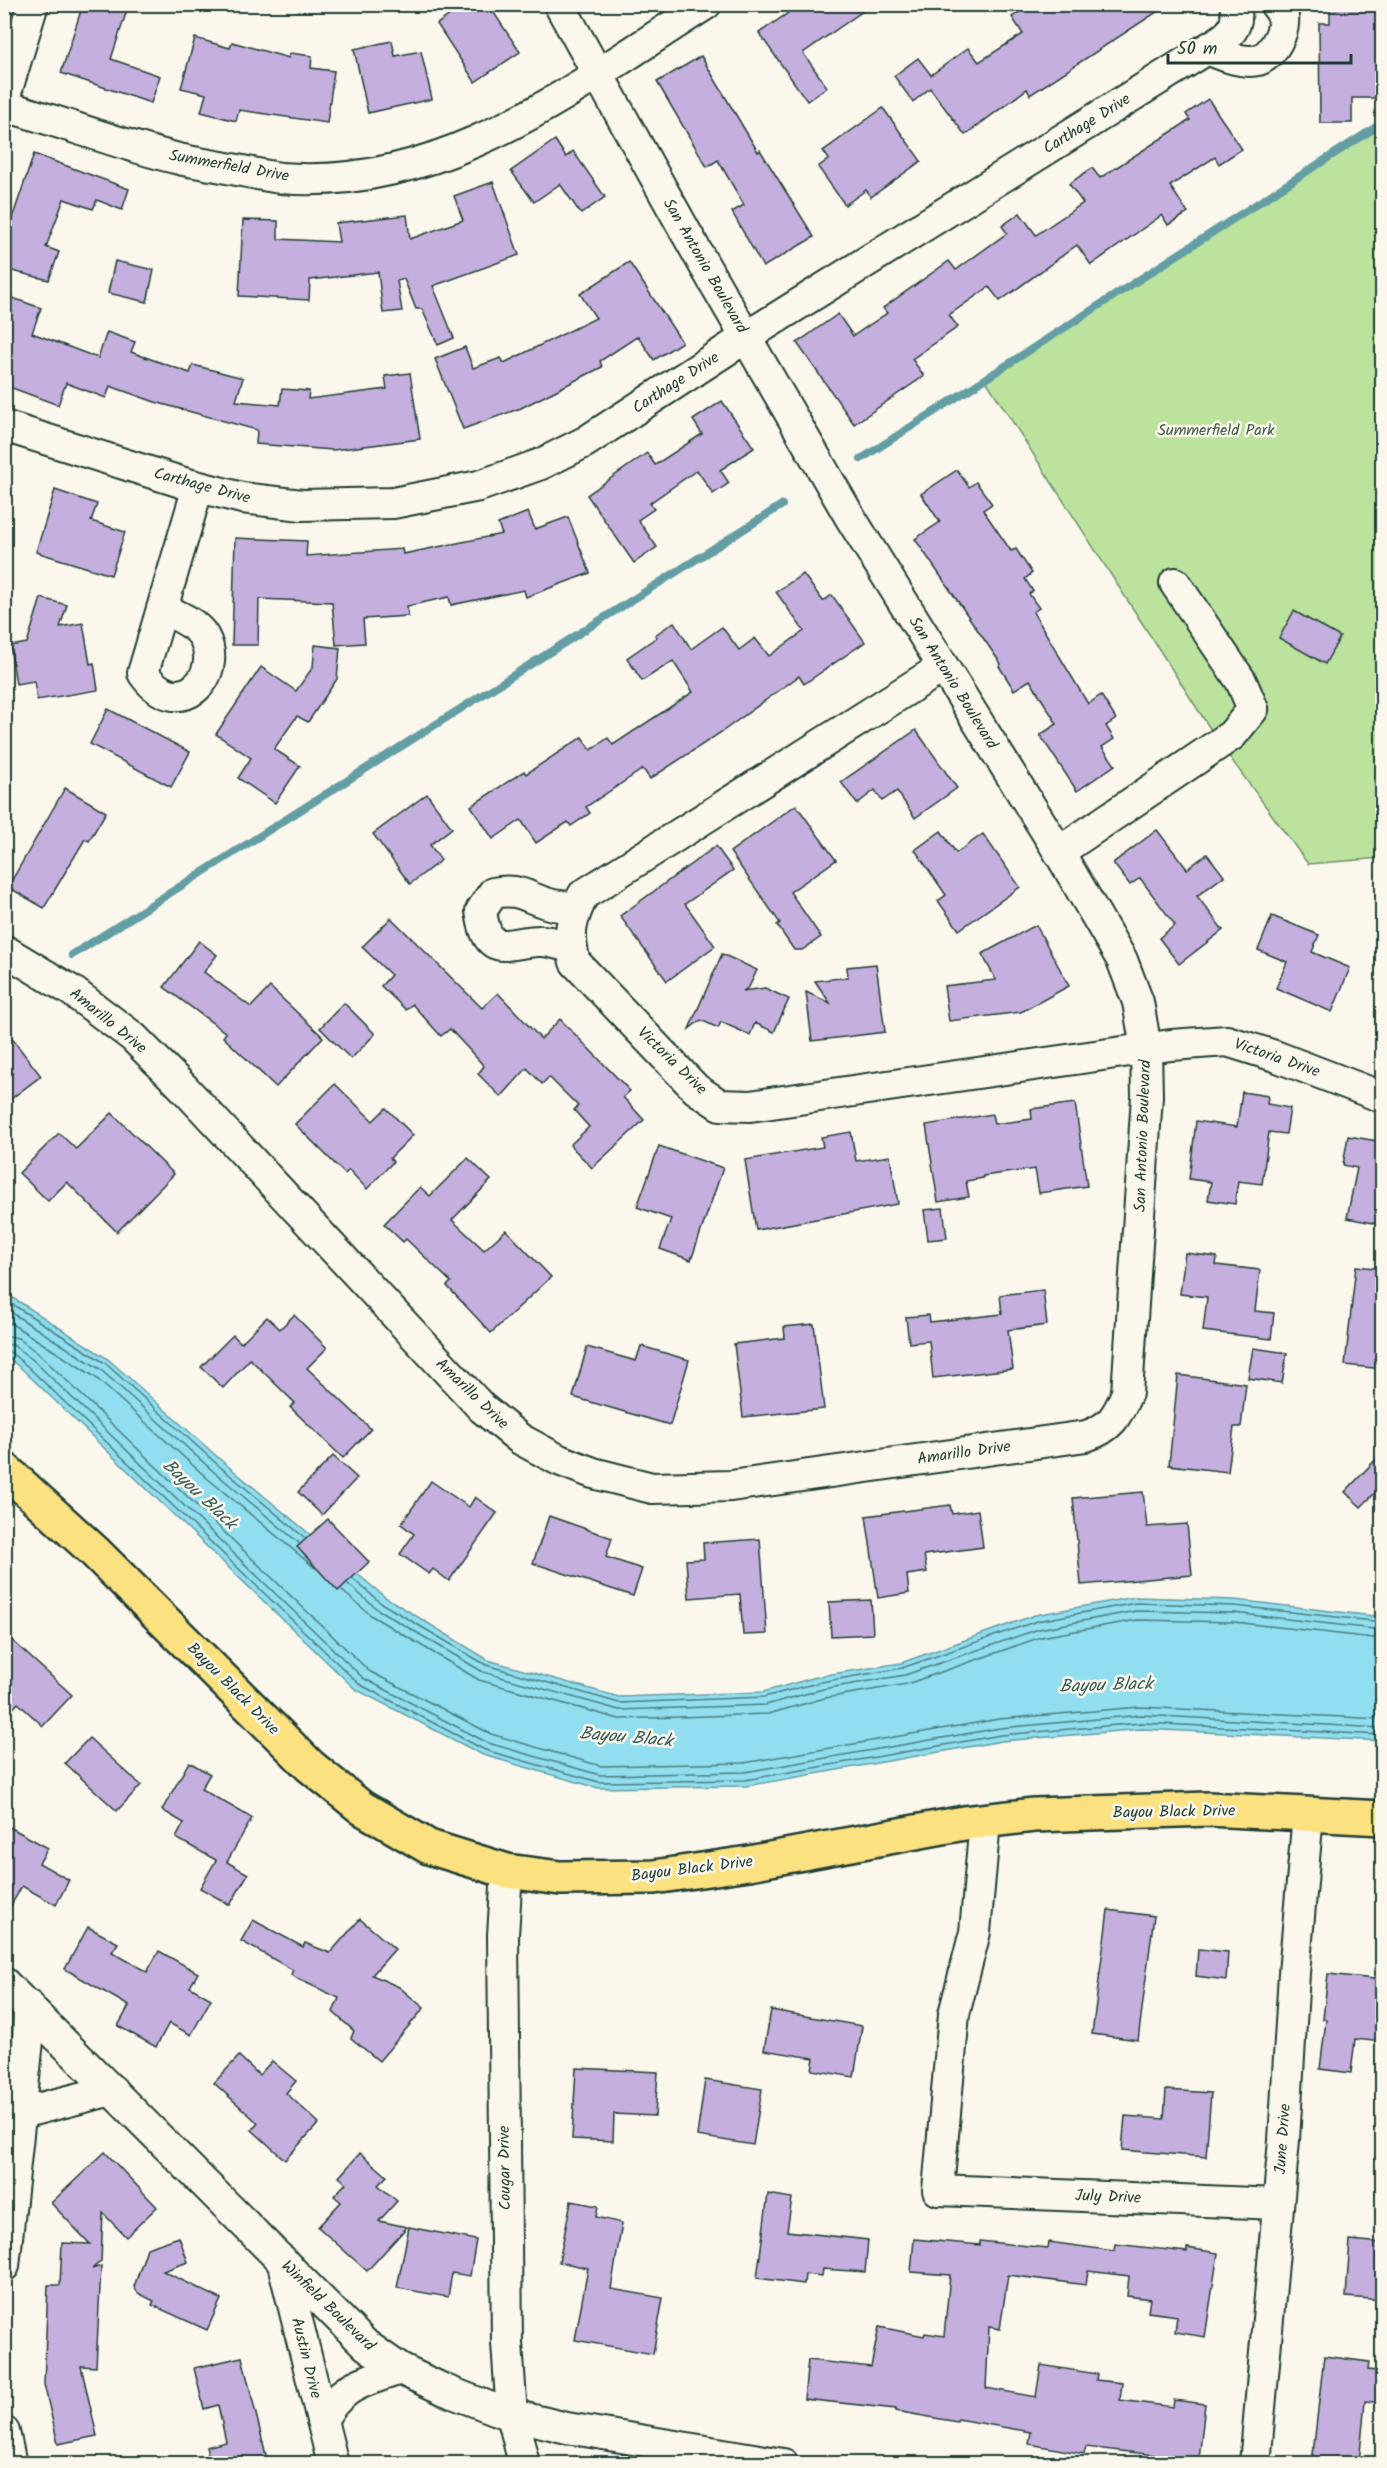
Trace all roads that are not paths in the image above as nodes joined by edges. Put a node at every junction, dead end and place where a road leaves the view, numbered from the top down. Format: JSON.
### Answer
{"nodes":[{"id":1,"x":33,"y":4,"type":"edge"},
{"id":2,"x":559,"y":4,"type":"edge"},
{"id":3,"x":706,"y":4,"type":"edge"},
{"id":4,"x":1235,"y":4,"type":"edge"},
{"id":5,"x":1275,"y":4,"type":"edge"},
{"id":6,"x":1207,"y":49,"type":"junction"},
{"id":7,"x":597,"y":73,"type":"junction"},
{"id":8,"x":4,"y":99,"type":"edge"},
{"id":9,"x":4,"y":106,"type":"edge"},
{"id":10,"x":746,"y":337,"type":"junction"},
{"id":11,"x":4,"y":426,"type":"edge"},
{"id":12,"x":198,"y":487,"type":"junction"},
{"id":13,"x":1175,"y":583,"type":"dead end"},
{"id":14,"x":162,"y":609,"type":"dead end"},
{"id":15,"x":943,"y":668,"type":"junction"},
{"id":16,"x":1059,"y":852,"type":"junction"},
{"id":17,"x":577,"y":908,"type":"junction"},
{"id":18,"x":571,"y":948,"type":"junction"},
{"id":19,"x":4,"y":950,"type":"edge"},
{"id":20,"x":1146,"y":1048,"type":"junction"},
{"id":21,"x":1383,"y":1097,"type":"edge"},
{"id":22,"x":1118,"y":1415,"type":"joint"},
{"id":23,"x":4,"y":1469,"type":"edge"},
{"id":24,"x":1308,"y":1814,"type":"junction"},
{"id":25,"x":1383,"y":1818,"type":"edge"},
{"id":26,"x":985,"y":1821,"type":"junction"},
{"id":27,"x":507,"y":1871,"type":"junction"},
{"id":28,"x":4,"y":1983,"type":"edge"},
{"id":29,"x":29,"y":2006,"type":"junction"},
{"id":30,"x":112,"y":2090,"type":"junction"},
{"id":31,"x":21,"y":2114,"type":"junction"},
{"id":32,"x":1278,"y":2204,"type":"junction"},
{"id":33,"x":282,"y":2260,"type":"junction"},
{"id":34,"x":4,"y":2266,"type":"edge"},
{"id":35,"x":400,"y":2369,"type":"junction"},
{"id":36,"x":512,"y":2415,"type":"junction"},
{"id":37,"x":322,"y":2420,"type":"junction"},
{"id":38,"x":4,"y":2432,"type":"edge"},
{"id":39,"x":718,"y":2458,"type":"edge"},
{"id":40,"x":11,"y":2463,"type":"edge"},
{"id":41,"x":333,"y":2463,"type":"edge"},
{"id":42,"x":524,"y":2463,"type":"edge"},
{"id":43,"x":783,"y":2463,"type":"edge"},
{"id":44,"x":1255,"y":2463,"type":"edge"}],
"edges":[{"from":1,"to":8,"type":"street"},
{"from":2,"to":7,"type":"street","name":"San Antonio Boulevard"},
{"from":3,"to":7,"type":"street","name":"Summerfield Drive"},
{"from":4,"to":6,"type":"street","name":"Carthage Drive"},
{"from":5,"to":6,"type":"street"},
{"from":6,"to":10,"type":"street","name":"Carthage Drive"},
{"from":7,"to":9,"type":"street","name":"Summerfield Drive"},
{"from":7,"to":10,"type":"street","name":"San Antonio Boulevard"},
{"from":10,"to":12,"type":"street","name":"Carthage Drive"},
{"from":10,"to":15,"type":"street","name":"San Antonio Boulevard"},
{"from":11,"to":12,"type":"street","name":"Carthage Drive"},
{"from":12,"to":14,"type":"street"},
{"from":13,"to":16,"type":"street"},
{"from":15,"to":16,"type":"street","name":"San Antonio Boulevard"},
{"from":15,"to":17,"type":"street"},
{"from":16,"to":20,"type":"street","name":"San Antonio Boulevard"},
{"from":17,"to":18,"type":"street"},
{"from":17,"to":18,"type":"street"},
{"from":18,"to":20,"type":"street","name":"Victoria Drive"},
{"from":19,"to":22,"type":"street","name":"Amarillo Drive"},
{"from":20,"to":21,"type":"street","name":"Victoria Drive"},
{"from":20,"to":22,"type":"street","name":"San Antonio Boulevard"},
{"from":23,"to":27,"type":"main road","name":"Bayou Black Drive"},
{"from":24,"to":25,"type":"main road","name":"Bayou Black Drive"},
{"from":24,"to":26,"type":"main road","name":"Bayou Black Drive"},
{"from":24,"to":32,"type":"street","name":"June Drive"},
{"from":26,"to":27,"type":"main road","name":"Bayou Black Drive"},
{"from":26,"to":32,"type":"street","name":"July Drive"},
{"from":27,"to":36,"type":"street","name":"Cougar Drive"},
{"from":28,"to":29,"type":"street","name":"Winfield Boulevard"},
{"from":29,"to":30,"type":"street","name":"Winfield Boulevard"},
{"from":29,"to":31,"type":"street"},
{"from":30,"to":31,"type":"street"},
{"from":30,"to":33,"type":"street","name":"Winfield Boulevard"},
{"from":31,"to":34,"type":"street"},
{"from":32,"to":44,"type":"street","name":"June Drive"},
{"from":33,"to":35,"type":"street","name":"Winfield Boulevard"},
{"from":33,"to":37,"type":"street","name":"Austin Drive"},
{"from":35,"to":36,"type":"street","name":"Winfield Boulevard"},
{"from":35,"to":37,"type":"street","name":"Austin Drive"},
{"from":36,"to":39,"type":"street","name":"Winfield Boulevard"},
{"from":36,"to":42,"type":"street","name":"Cougar Drive"},
{"from":37,"to":41,"type":"street","name":"Austin Drive"},
{"from":38,"to":40,"type":"street"},
{"from":39,"to":43,"type":"street","name":"Winfield Boulevard"}]}
